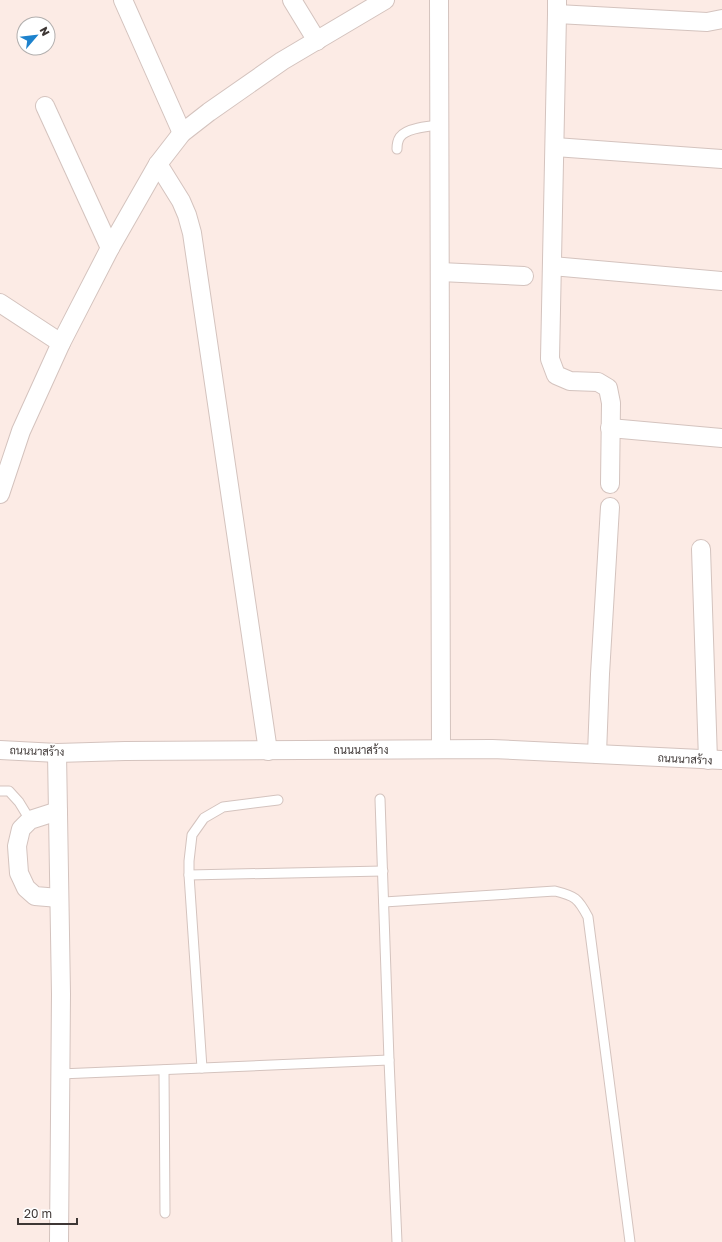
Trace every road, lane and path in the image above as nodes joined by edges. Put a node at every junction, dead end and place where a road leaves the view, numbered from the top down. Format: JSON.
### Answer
{"nodes":[{"id":1,"x":124,"y":0,"type":"edge"},
{"id":2,"x":292,"y":0,"type":"edge"},
{"id":3,"x":386,"y":0,"type":"edge"},
{"id":4,"x":439,"y":0,"type":"edge"},
{"id":5,"x":557,"y":7,"type":"edge"},
{"id":6,"x":722,"y":19,"type":"edge"},
{"id":7,"x":317,"y":41,"type":"junction"},
{"id":8,"x":45,"y":106,"type":"dead end"},
{"id":9,"x":440,"y":124,"type":"junction"},
{"id":10,"x":182,"y":133,"type":"junction"},
{"id":11,"x":555,"y":147,"type":"junction"},
{"id":12,"x":397,"y":149,"type":"dead end"},
{"id":13,"x":722,"y":159,"type":"edge"},
{"id":14,"x":158,"y":164,"type":"junction"},
{"id":15,"x":110,"y":248,"type":"junction"},
{"id":16,"x":552,"y":266,"type":"junction"},
{"id":17,"x":440,"y":272,"type":"junction"},
{"id":18,"x":524,"y":276,"type":"dead end"},
{"id":19,"x":722,"y":281,"type":"edge"},
{"id":20,"x":0,"y":303,"type":"edge"},
{"id":21,"x":61,"y":343,"type":"junction"},
{"id":22,"x":610,"y":428,"type":"junction"},
{"id":23,"x":722,"y":438,"type":"edge"},
{"id":24,"x":610,"y":484,"type":"dead end"},
{"id":25,"x":0,"y":494,"type":"edge"},
{"id":26,"x":610,"y":507,"type":"dead end"},
{"id":27,"x":701,"y":549,"type":"dead end"},
{"id":28,"x":441,"y":749,"type":"junction"},
{"id":29,"x":0,"y":750,"type":"edge"},
{"id":30,"x":268,"y":751,"type":"junction"},
{"id":31,"x":57,"y":753,"type":"junction"},
{"id":32,"x":596,"y":754,"type":"junction"},
{"id":33,"x":715,"y":760,"type":"edge"},
{"id":34,"x":0,"y":791,"type":"edge"},
{"id":35,"x":380,"y":799,"type":"dead end"},
{"id":36,"x":278,"y":800,"type":"dead end"},
{"id":37,"x":58,"y":811,"type":"junction"},
{"id":38,"x":30,"y":820,"type":"junction"},
{"id":39,"x":383,"y":871,"type":"junction"},
{"id":40,"x":189,"y":875,"type":"junction"},
{"id":41,"x":59,"y":898,"type":"junction"},
{"id":42,"x":384,"y":902,"type":"junction"},
{"id":43,"x":389,"y":1060,"type":"junction"},
{"id":44,"x":202,"y":1068,"type":"junction"},
{"id":45,"x":164,"y":1070,"type":"junction"},
{"id":46,"x":60,"y":1074,"type":"junction"},
{"id":47,"x":165,"y":1213,"type":"dead end"},
{"id":48,"x":59,"y":1242,"type":"edge"},
{"id":49,"x":397,"y":1242,"type":"edge"},
{"id":50,"x":630,"y":1242,"type":"edge"}],
"edges":[{"from":1,"to":10,"type":"street"},
{"from":2,"to":7,"type":"street"},
{"from":3,"to":7,"type":"street"},
{"from":4,"to":9,"type":"street"},
{"from":5,"to":6,"type":"street"},
{"from":5,"to":11,"type":"street"},
{"from":7,"to":10,"type":"street"},
{"from":8,"to":15,"type":"street"},
{"from":9,"to":12,"type":"lane"},
{"from":9,"to":17,"type":"street"},
{"from":10,"to":14,"type":"street"},
{"from":11,"to":13,"type":"street"},
{"from":11,"to":16,"type":"street"},
{"from":14,"to":15,"type":"street"},
{"from":14,"to":30,"type":"street"},
{"from":15,"to":21,"type":"street"},
{"from":16,"to":19,"type":"street"},
{"from":16,"to":22,"type":"street"},
{"from":17,"to":18,"type":"street"},
{"from":17,"to":28,"type":"street"},
{"from":20,"to":21,"type":"street"},
{"from":21,"to":25,"type":"street"},
{"from":22,"to":23,"type":"street"},
{"from":22,"to":24,"type":"street"},
{"from":26,"to":32,"type":"street"},
{"from":27,"to":33,"type":"street"},
{"from":28,"to":30,"type":"street","name":"ถนนนาสร้าง"},
{"from":28,"to":32,"type":"street","name":"ถนนนาสร้าง"},
{"from":29,"to":31,"type":"street","name":"ถนนนาสร้าง"},
{"from":30,"to":31,"type":"street","name":"ถนนนาสร้าง"},
{"from":31,"to":37,"type":"street"},
{"from":32,"to":33,"type":"street","name":"ถนนนาสร้าง"},
{"from":34,"to":38,"type":"lane"},
{"from":35,"to":39,"type":"lane"},
{"from":36,"to":40,"type":"lane"},
{"from":37,"to":38,"type":"street"},
{"from":37,"to":41,"type":"street"},
{"from":38,"to":41,"type":"street"},
{"from":39,"to":40,"type":"lane"},
{"from":39,"to":42,"type":"lane"},
{"from":40,"to":44,"type":"lane"},
{"from":41,"to":46,"type":"street"},
{"from":42,"to":43,"type":"lane"},
{"from":42,"to":50,"type":"lane"},
{"from":43,"to":44,"type":"lane"},
{"from":43,"to":49,"type":"lane"},
{"from":44,"to":45,"type":"lane"},
{"from":45,"to":46,"type":"lane"},
{"from":45,"to":47,"type":"lane"},
{"from":46,"to":48,"type":"street"}]}
